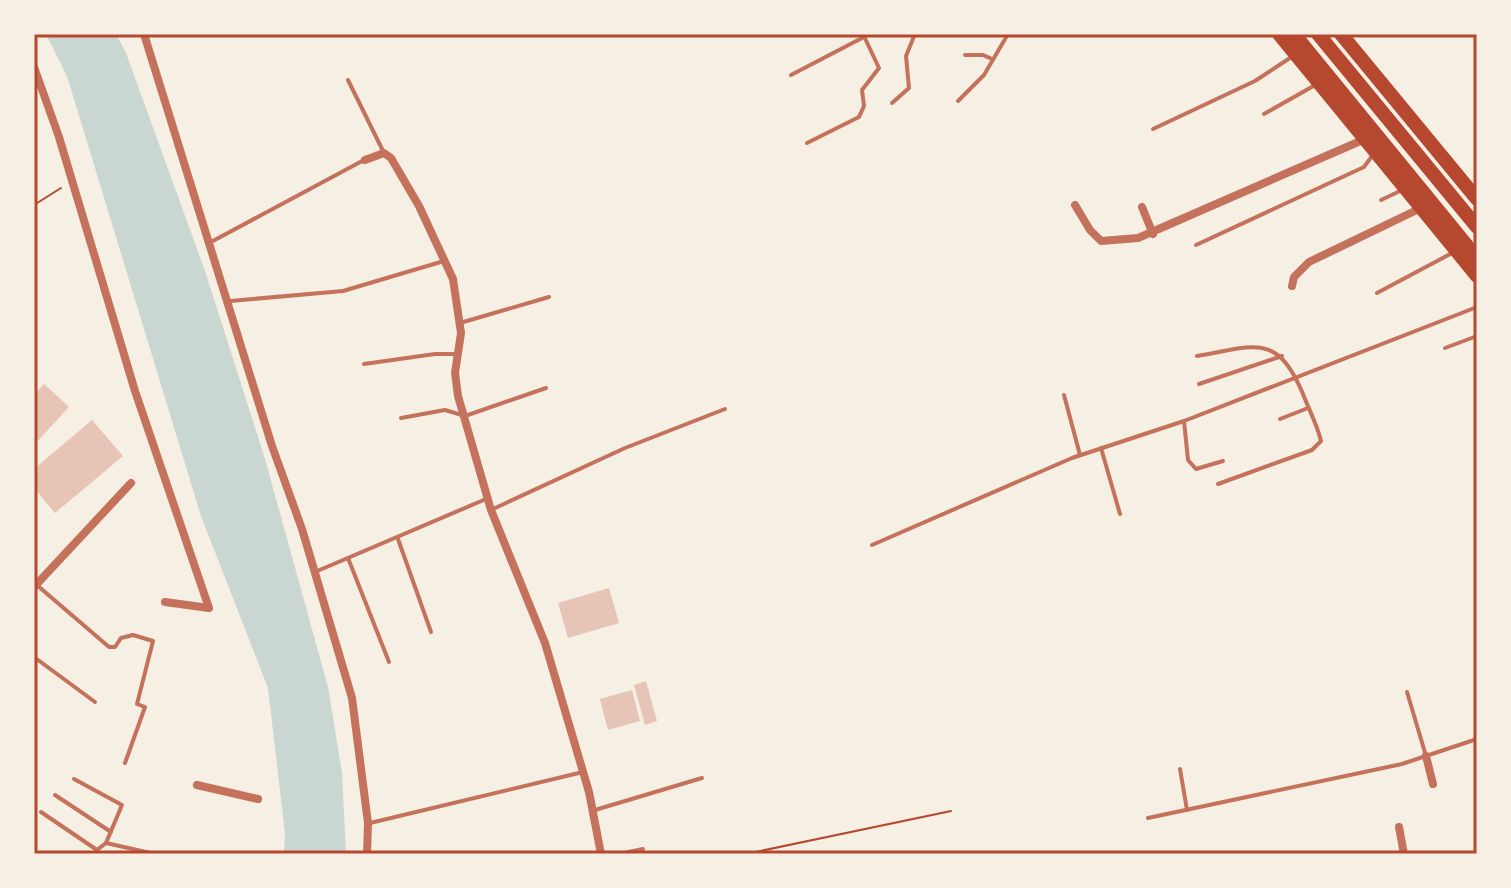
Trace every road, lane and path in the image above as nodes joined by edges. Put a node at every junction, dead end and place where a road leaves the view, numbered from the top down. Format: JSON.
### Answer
{"nodes":[{"id":1,"x":144,"y":34,"type":"edge"},
{"id":2,"x":915,"y":34,"type":"edge"},
{"id":3,"x":1008,"y":34,"type":"edge"},
{"id":4,"x":1279,"y":34,"type":"edge"},
{"id":5,"x":1294,"y":34,"type":"edge"},
{"id":6,"x":1318,"y":34,"type":"edge"},
{"id":7,"x":1341,"y":34,"type":"edge"},
{"id":8,"x":863,"y":35,"type":"edge"},
{"id":9,"x":1295,"y":54,"type":"junction"},
{"id":10,"x":965,"y":55,"type":"dead end"},
{"id":11,"x":992,"y":59,"type":"junction"},
{"id":12,"x":34,"y":67,"type":"edge"},
{"id":13,"x":791,"y":75,"type":"dead end"},
{"id":14,"x":348,"y":80,"type":"dead end"},
{"id":15,"x":1319,"y":83,"type":"junction"},
{"id":16,"x":958,"y":101,"type":"dead end"},
{"id":17,"x":892,"y":103,"type":"dead end"},
{"id":18,"x":1264,"y":114,"type":"dead end"},
{"id":19,"x":1153,"y":129,"type":"dead end"},
{"id":20,"x":1365,"y":139,"type":"junction"},
{"id":21,"x":807,"y":143,"type":"dead end"},
{"id":22,"x":1376,"y":151,"type":"junction"},
{"id":23,"x":384,"y":153,"type":"junction"},
{"id":24,"x":365,"y":160,"type":"joint"},
{"id":25,"x":73,"y":183,"type":"junction"},
{"id":26,"x":1405,"y":189,"type":"junction"},
{"id":27,"x":1477,"y":199,"type":"edge"},
{"id":28,"x":1381,"y":200,"type":"dead end"},
{"id":29,"x":34,"y":205,"type":"edge"},
{"id":30,"x":1075,"y":205,"type":"dead end"},
{"id":31,"x":1142,"y":207,"type":"dead end"},
{"id":32,"x":1421,"y":208,"type":"junction"},
{"id":33,"x":1477,"y":227,"type":"edge"},
{"id":34,"x":1153,"y":234,"type":"junction"},
{"id":35,"x":211,"y":242,"type":"junction"},
{"id":36,"x":1196,"y":245,"type":"dead end"},
{"id":37,"x":1462,"y":249,"type":"edge"},
{"id":38,"x":444,"y":261,"type":"junction"},
{"id":39,"x":1477,"y":276,"type":"edge"},
{"id":40,"x":1292,"y":286,"type":"dead end"},
{"id":41,"x":1377,"y":293,"type":"dead end"},
{"id":42,"x":549,"y":297,"type":"dead end"},
{"id":43,"x":230,"y":301,"type":"junction"},
{"id":44,"x":1477,"y":307,"type":"edge"},
{"id":45,"x":460,"y":323,"type":"junction"},
{"id":46,"x":1477,"y":336,"type":"edge"},
{"id":47,"x":1445,"y":348,"type":"dead end"},
{"id":48,"x":458,"y":354,"type":"junction"},
{"id":49,"x":1197,"y":356,"type":"dead end"},
{"id":50,"x":1282,"y":356,"type":"junction"},
{"id":51,"x":364,"y":364,"type":"dead end"},
{"id":52,"x":1296,"y":379,"type":"junction"},
{"id":53,"x":1199,"y":384,"type":"dead end"},
{"id":54,"x":546,"y":388,"type":"dead end"},
{"id":55,"x":1064,"y":395,"type":"dead end"},
{"id":56,"x":1308,"y":408,"type":"junction"},
{"id":57,"x":725,"y":409,"type":"dead end"},
{"id":58,"x":465,"y":416,"type":"junction"},
{"id":59,"x":401,"y":418,"type":"dead end"},
{"id":60,"x":1280,"y":419,"type":"dead end"},
{"id":61,"x":1184,"y":421,"type":"junction"},
{"id":62,"x":1101,"y":448,"type":"junction"},
{"id":63,"x":1080,"y":455,"type":"junction"},
{"id":64,"x":1223,"y":461,"type":"dead end"},
{"id":65,"x":131,"y":483,"type":"dead end"},
{"id":66,"x":1218,"y":484,"type":"dead end"},
{"id":67,"x":487,"y":498,"type":"junction"},
{"id":68,"x":491,"y":510,"type":"junction"},
{"id":69,"x":1120,"y":514,"type":"dead end"},
{"id":70,"x":398,"y":539,"type":"junction"},
{"id":71,"x":872,"y":545,"type":"dead end"},
{"id":72,"x":348,"y":558,"type":"junction"},
{"id":73,"x":315,"y":572,"type":"junction"},
{"id":74,"x":35,"y":585,"type":"edge"},
{"id":75,"x":165,"y":602,"type":"dead end"},
{"id":76,"x":431,"y":632,"type":"dead end"},
{"id":77,"x":34,"y":657,"type":"edge"},
{"id":78,"x":389,"y":662,"type":"dead end"},
{"id":79,"x":1407,"y":692,"type":"dead end"},
{"id":80,"x":95,"y":702,"type":"dead end"},
{"id":81,"x":1477,"y":739,"type":"edge"},
{"id":82,"x":1426,"y":756,"type":"junction"},
{"id":83,"x":125,"y":763,"type":"dead end"},
{"id":84,"x":1180,"y":769,"type":"dead end"},
{"id":85,"x":583,"y":772,"type":"junction"},
{"id":86,"x":702,"y":778,"type":"dead end"},
{"id":87,"x":74,"y":779,"type":"dead end"},
{"id":88,"x":1433,"y":784,"type":"dead end"},
{"id":89,"x":197,"y":785,"type":"dead end"},
{"id":90,"x":55,"y":795,"type":"dead end"},
{"id":91,"x":258,"y":799,"type":"dead end"},
{"id":92,"x":1187,"y":810,"type":"junction"},
{"id":93,"x":592,"y":811,"type":"junction"},
{"id":94,"x":951,"y":811,"type":"dead end"},
{"id":95,"x":41,"y":812,"type":"dead end"},
{"id":96,"x":1148,"y":818,"type":"dead end"},
{"id":97,"x":368,"y":823,"type":"junction"},
{"id":98,"x":1399,"y":827,"type":"dead end"},
{"id":99,"x":111,"y":832,"type":"junction"},
{"id":100,"x":106,"y":843,"type":"junction"},
{"id":101,"x":643,"y":849,"type":"dead end"},
{"id":102,"x":155,"y":854,"type":"edge"},
{"id":103,"x":367,"y":854,"type":"edge"},
{"id":104,"x":601,"y":854,"type":"edge"},
{"id":105,"x":619,"y":854,"type":"edge"},
{"id":106,"x":746,"y":854,"type":"edge"},
{"id":107,"x":1404,"y":854,"type":"edge"}],
"edges":[{"from":1,"to":35,"type":"street"},
{"from":2,"to":17,"type":"lane"},
{"from":3,"to":11,"type":"lane"},
{"from":4,"to":9,"type":"highway"},
{"from":5,"to":37,"type":"highway"},
{"from":6,"to":33,"type":"highway"},
{"from":7,"to":27,"type":"highway"},
{"from":8,"to":13,"type":"lane"},
{"from":8,"to":21,"type":"lane"},
{"from":9,"to":15,"type":"highway"},
{"from":9,"to":19,"type":"lane"},
{"from":10,"to":11,"type":"lane"},
{"from":11,"to":16,"type":"lane"},
{"from":12,"to":25,"type":"street"},
{"from":14,"to":23,"type":"lane"},
{"from":15,"to":18,"type":"lane"},
{"from":15,"to":20,"type":"highway"},
{"from":20,"to":22,"type":"highway"},
{"from":20,"to":34,"type":"street"},
{"from":22,"to":26,"type":"highway"},
{"from":22,"to":36,"type":"lane"},
{"from":23,"to":24,"type":"street"},
{"from":23,"to":38,"type":"street"},
{"from":24,"to":35,"type":"lane"},
{"from":25,"to":29,"type":"path"},
{"from":25,"to":75,"type":"street"},
{"from":26,"to":28,"type":"lane"},
{"from":26,"to":32,"type":"highway"},
{"from":30,"to":34,"type":"street"},
{"from":31,"to":34,"type":"street"},
{"from":32,"to":37,"type":"highway"},
{"from":32,"to":40,"type":"street"},
{"from":35,"to":43,"type":"street"},
{"from":37,"to":39,"type":"highway"},
{"from":37,"to":41,"type":"lane"},
{"from":38,"to":43,"type":"lane"},
{"from":38,"to":45,"type":"street"},
{"from":42,"to":45,"type":"lane"},
{"from":43,"to":73,"type":"street"},
{"from":44,"to":52,"type":"lane"},
{"from":45,"to":48,"type":"street"},
{"from":46,"to":47,"type":"lane"},
{"from":48,"to":51,"type":"lane"},
{"from":48,"to":58,"type":"street"},
{"from":49,"to":50,"type":"lane"},
{"from":50,"to":52,"type":"lane"},
{"from":50,"to":53,"type":"lane"},
{"from":52,"to":56,"type":"lane"},
{"from":52,"to":61,"type":"lane"},
{"from":54,"to":58,"type":"lane"},
{"from":55,"to":63,"type":"lane"},
{"from":56,"to":60,"type":"lane"},
{"from":56,"to":66,"type":"lane"},
{"from":57,"to":68,"type":"lane"},
{"from":58,"to":59,"type":"lane"},
{"from":58,"to":67,"type":"street"},
{"from":61,"to":62,"type":"lane"},
{"from":61,"to":64,"type":"lane"},
{"from":62,"to":63,"type":"lane"},
{"from":62,"to":69,"type":"lane"},
{"from":63,"to":71,"type":"lane"},
{"from":65,"to":74,"type":"street"},
{"from":67,"to":68,"type":"street"},
{"from":67,"to":70,"type":"lane"},
{"from":68,"to":85,"type":"street"},
{"from":70,"to":72,"type":"lane"},
{"from":70,"to":76,"type":"lane"},
{"from":72,"to":73,"type":"lane"},
{"from":72,"to":78,"type":"lane"},
{"from":73,"to":97,"type":"street"},
{"from":74,"to":83,"type":"lane"},
{"from":77,"to":80,"type":"lane"},
{"from":79,"to":82,"type":"lane"},
{"from":81,"to":82,"type":"lane"},
{"from":82,"to":88,"type":"street"},
{"from":82,"to":92,"type":"lane"},
{"from":84,"to":92,"type":"lane"},
{"from":85,"to":93,"type":"street"},
{"from":85,"to":97,"type":"lane"},
{"from":86,"to":93,"type":"lane"},
{"from":87,"to":99,"type":"lane"},
{"from":89,"to":91,"type":"street"},
{"from":90,"to":99,"type":"lane"},
{"from":92,"to":96,"type":"lane"},
{"from":93,"to":104,"type":"street"},
{"from":94,"to":106,"type":"path"},
{"from":95,"to":100,"type":"lane"},
{"from":97,"to":103,"type":"street"},
{"from":98,"to":107,"type":"street"},
{"from":99,"to":100,"type":"lane"},
{"from":100,"to":102,"type":"lane"},
{"from":101,"to":105,"type":"lane"}]}
